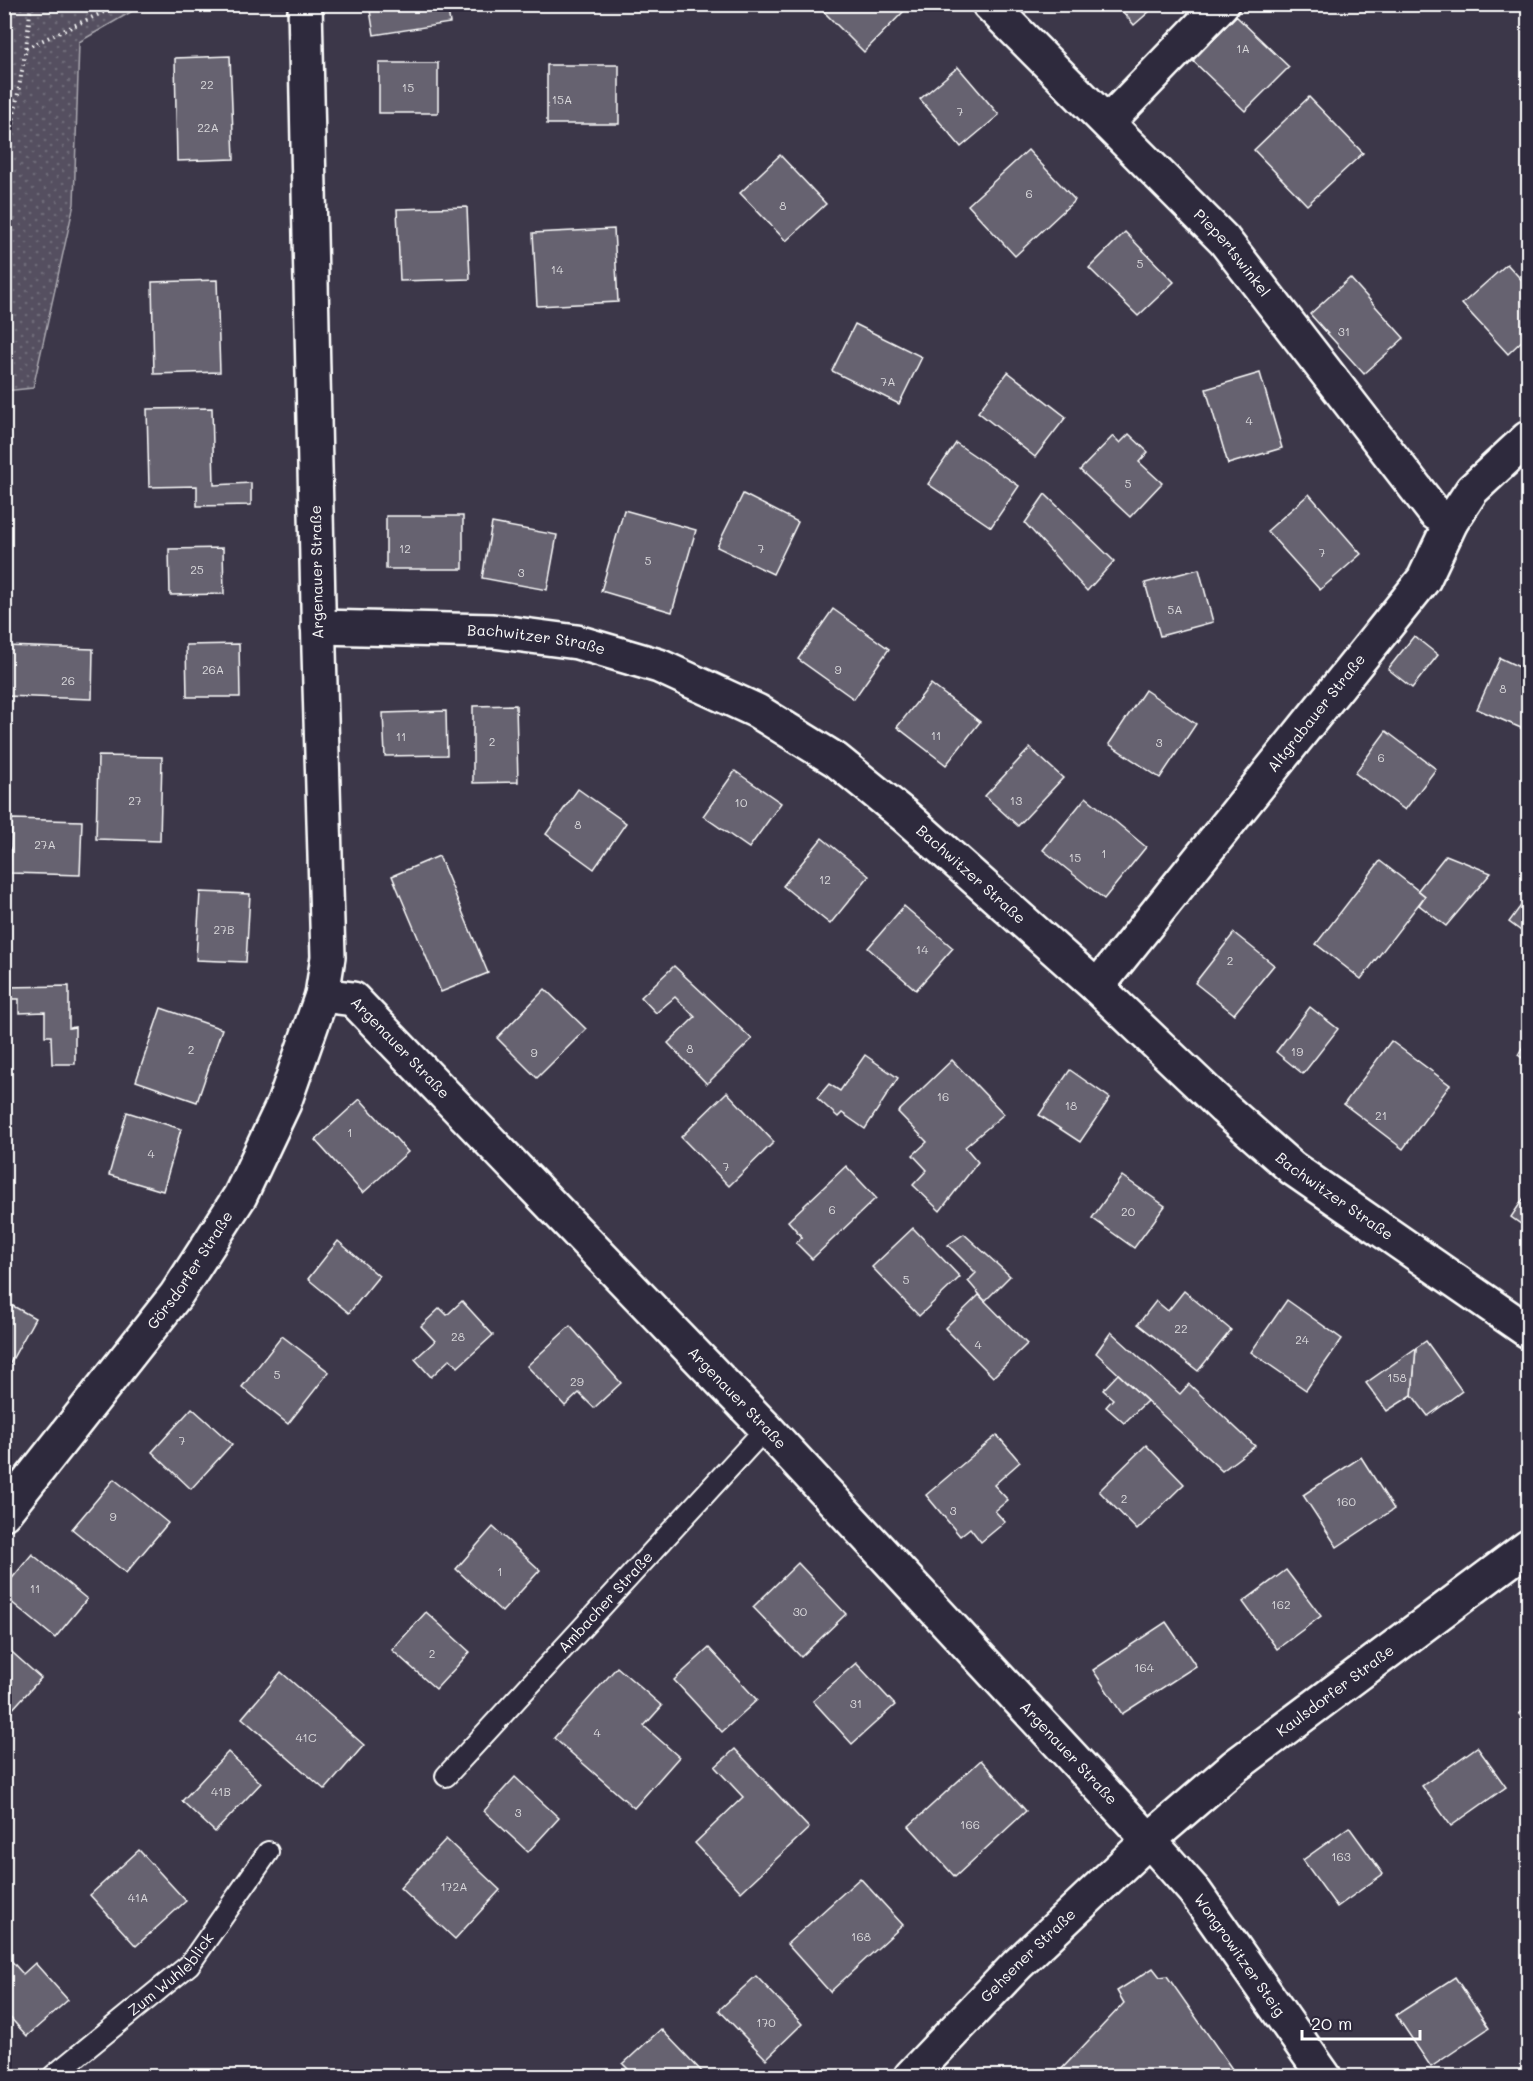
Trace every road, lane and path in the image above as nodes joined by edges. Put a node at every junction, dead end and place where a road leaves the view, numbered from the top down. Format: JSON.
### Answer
{"nodes":[{"id":1,"x":31,"y":4,"type":"edge"},
{"id":2,"x":121,"y":4,"type":"edge"},
{"id":3,"x":305,"y":4,"type":"edge"},
{"id":4,"x":989,"y":4,"type":"edge"},
{"id":5,"x":1222,"y":4,"type":"edge"},
{"id":6,"x":26,"y":48,"type":"junction"},
{"id":7,"x":1108,"y":122,"type":"junction"},
{"id":8,"x":4,"y":172,"type":"edge"},
{"id":9,"x":1528,"y":438,"type":"edge"},
{"id":10,"x":1451,"y":522,"type":"junction"},
{"id":11,"x":318,"y":627,"type":"junction"},
{"id":12,"x":1097,"y":987,"type":"junction"},
{"id":13,"x":322,"y":995,"type":"junction"},
{"id":14,"x":1528,"y":1331,"type":"edge"},
{"id":15,"x":766,"y":1428,"type":"junction"},
{"id":16,"x":4,"y":1514,"type":"edge"},
{"id":17,"x":1528,"y":1547,"type":"edge"},
{"id":18,"x":446,"y":1776,"type":"dead end"},
{"id":19,"x":1149,"y":1840,"type":"junction"},
{"id":20,"x":268,"y":1852,"type":"dead end"},
{"id":21,"x":53,"y":2076,"type":"edge"},
{"id":22,"x":911,"y":2076,"type":"edge"},
{"id":23,"x":1324,"y":2076,"type":"edge"}],
"edges":[{"from":1,"to":6,"type":"path"},
{"from":2,"to":6,"type":"path"},
{"from":3,"to":11,"type":"street","name":"Argenauer Straße"},
{"from":4,"to":7,"type":"street","name":"Piepertswinkel"},
{"from":5,"to":7,"type":"street"},
{"from":6,"to":8,"type":"path"},
{"from":7,"to":10,"type":"street","name":"Piepertswinkel"},
{"from":9,"to":10,"type":"street","name":"Altgrabauer Straße"},
{"from":10,"to":12,"type":"street","name":"Altgrabauer Straße"},
{"from":11,"to":12,"type":"street","name":"Bachwitzer Straße"},
{"from":11,"to":13,"type":"street","name":"Argenauer Straße"},
{"from":12,"to":14,"type":"street","name":"Bachwitzer Straße"},
{"from":13,"to":15,"type":"street","name":"Argenauer Straße"},
{"from":13,"to":16,"type":"street","name":"Görsdorfer Straße"},
{"from":15,"to":18,"type":"lane","name":"Ambacher Straße"},
{"from":15,"to":19,"type":"street","name":"Argenauer Straße"},
{"from":17,"to":19,"type":"street","name":"Kaulsdorfer Straße"},
{"from":19,"to":22,"type":"street","name":"Gehsener Straße"},
{"from":19,"to":23,"type":"street","name":"Wongrowitzer Steig"},
{"from":20,"to":21,"type":"lane","name":"Zum Wuhleblick"}]}
